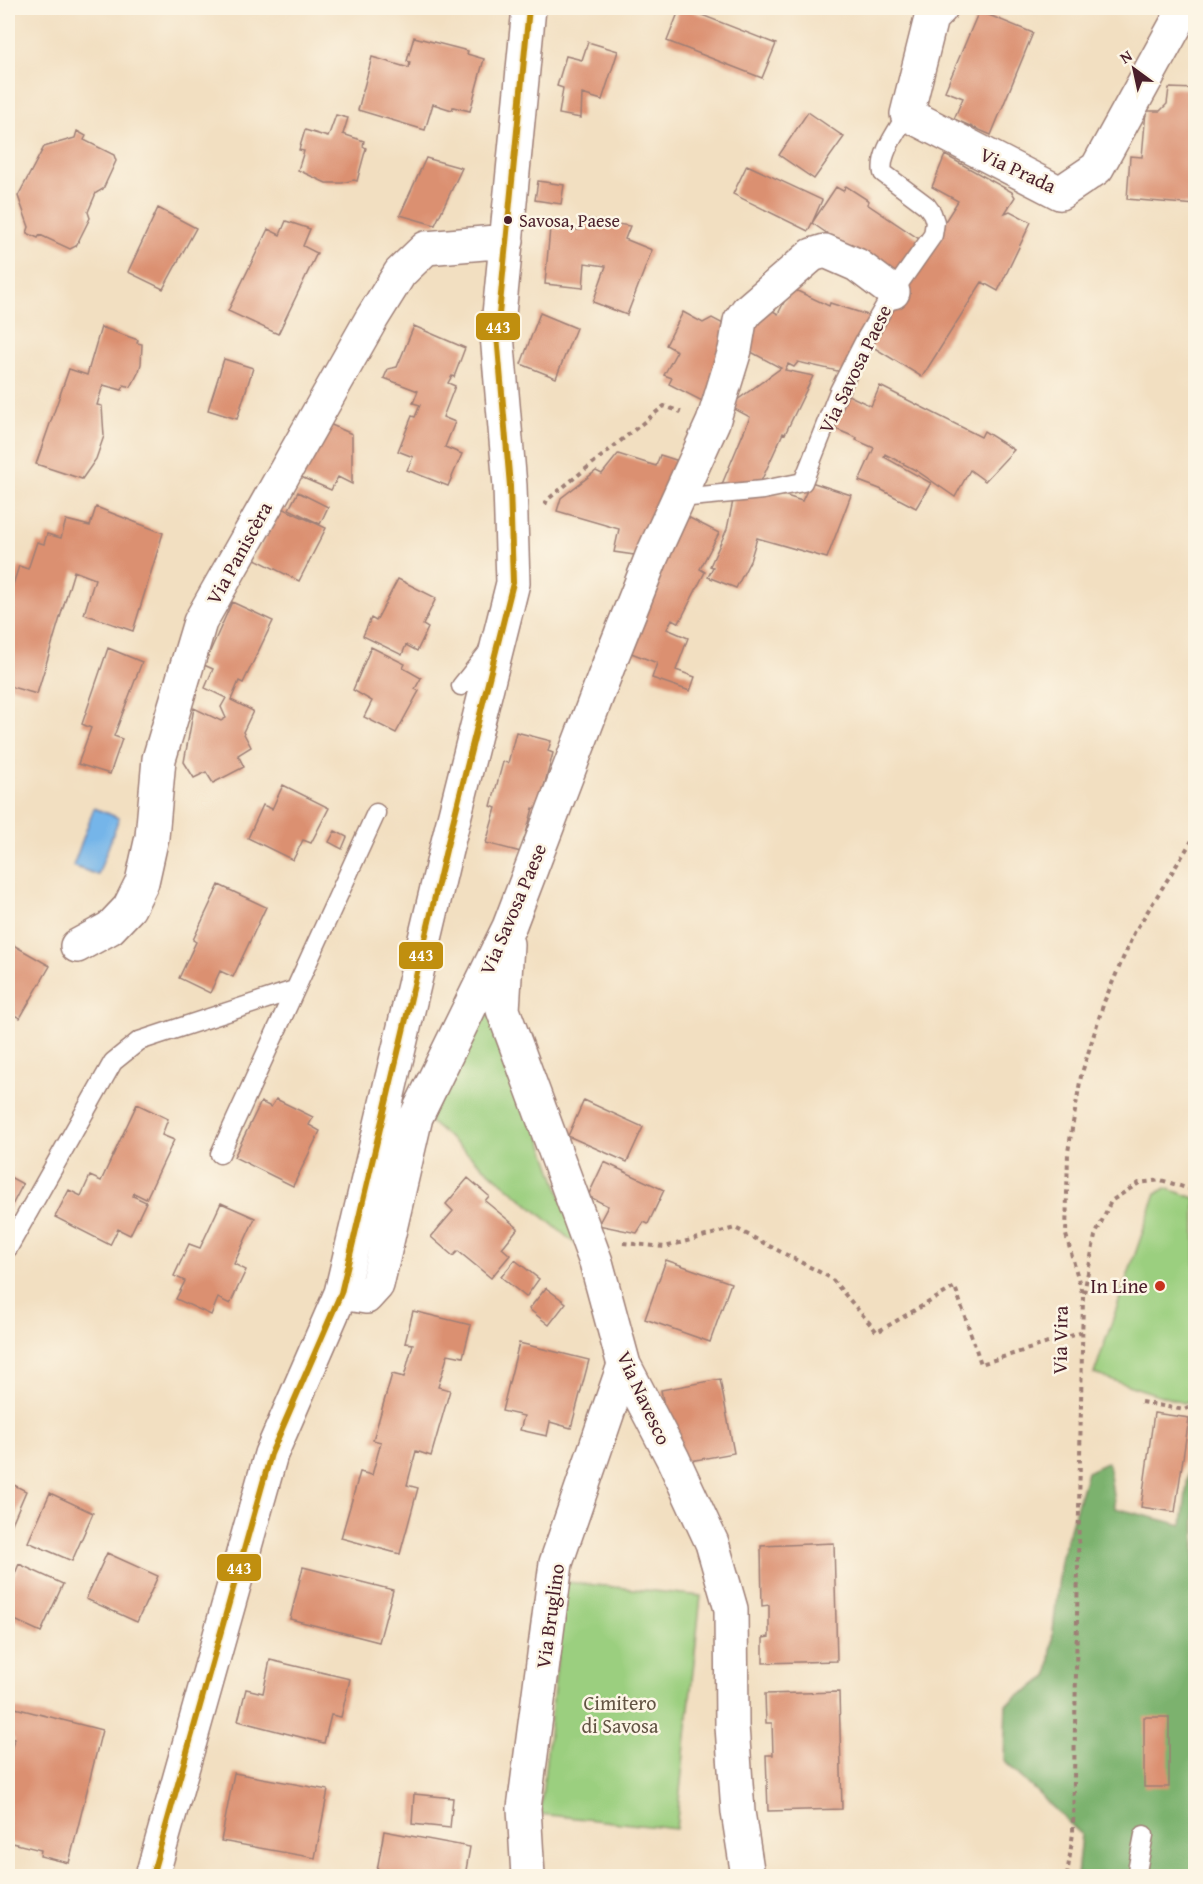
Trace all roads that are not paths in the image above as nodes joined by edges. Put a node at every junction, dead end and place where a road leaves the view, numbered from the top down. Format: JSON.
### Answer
{"nodes":[{"id":1,"x":529,"y":8,"type":"edge"},
{"id":2,"x":941,"y":8,"type":"edge"},
{"id":3,"x":1185,"y":8,"type":"edge"},
{"id":4,"x":907,"y":114,"type":"junction"},
{"id":5,"x":507,"y":241,"type":"junction"},
{"id":6,"x":892,"y":292,"type":"junction"},
{"id":7,"x":680,"y":498,"type":"junction"},
{"id":8,"x":500,"y":638,"type":"junction"},
{"id":9,"x":461,"y":686,"type":"dead end"},
{"id":10,"x":376,"y":813,"type":"dead end"},
{"id":11,"x":509,"y":927,"type":"junction"},
{"id":12,"x":77,"y":946,"type":"dead end"},
{"id":13,"x":294,"y":990,"type":"junction"},
{"id":14,"x":220,"y":1154,"type":"dead end"},
{"id":15,"x":8,"y":1248,"type":"edge"},
{"id":16,"x":341,"y":1293,"type":"junction"},
{"id":17,"x":624,"y":1365,"type":"junction"},
{"id":18,"x":1144,"y":1835,"type":"dead end"},
{"id":19,"x":152,"y":1876,"type":"edge"},
{"id":20,"x":528,"y":1876,"type":"edge"},
{"id":21,"x":748,"y":1876,"type":"edge"},
{"id":22,"x":1136,"y":1876,"type":"edge"}],
"edges":[{"from":1,"to":5,"type":"street"},
{"from":2,"to":4,"type":"street"},
{"from":3,"to":4,"type":"street","name":"Via Prada"},
{"from":4,"to":6,"type":"lane"},
{"from":5,"to":8,"type":"street"},
{"from":5,"to":12,"type":"street","name":"Via Paniscèra"},
{"from":6,"to":7,"type":"lane","name":"Via Savosa Paese"},
{"from":6,"to":7,"type":"street","name":"Via Savosa Paese"},
{"from":7,"to":11,"type":"street","name":"Via Savosa Paese"},
{"from":8,"to":9,"type":"lane"},
{"from":8,"to":16,"type":"street"},
{"from":10,"to":13,"type":"lane"},
{"from":11,"to":16,"type":"street","name":"Via Savosa Paese"},
{"from":11,"to":17,"type":"street","name":"Via Navesco"},
{"from":13,"to":14,"type":"lane"},
{"from":13,"to":15,"type":"lane"},
{"from":16,"to":19,"type":"street"},
{"from":17,"to":20,"type":"street","name":"Via Bruglino"},
{"from":17,"to":21,"type":"street","name":"Via Navesco"},
{"from":18,"to":22,"type":"lane"}]}
